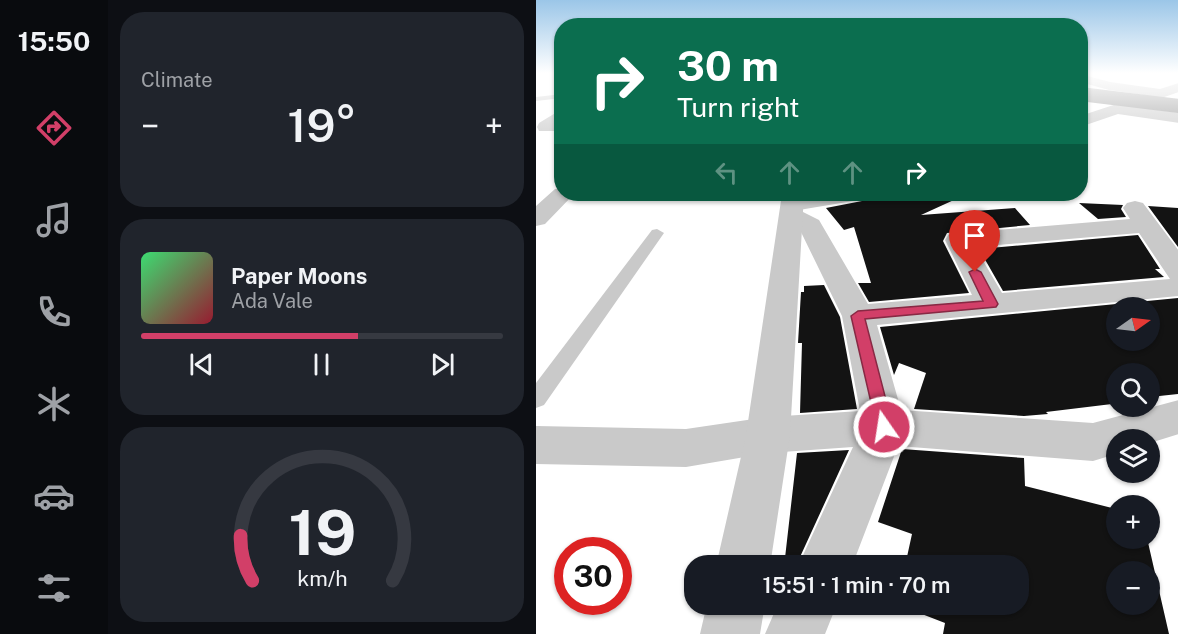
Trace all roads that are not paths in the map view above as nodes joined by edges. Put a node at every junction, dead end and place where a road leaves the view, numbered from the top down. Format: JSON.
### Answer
{"nodes":[{"id":1,"x":1135,"y":103,"type":"edge"},
{"id":2,"x":1150,"y":103,"type":"edge"},
{"id":3,"x":1088,"y":104,"type":"edge"},
{"id":4,"x":1178,"y":106,"type":"edge"},
{"id":5,"x":1118,"y":109,"type":"junction"},
{"id":6,"x":1178,"y":118,"type":"edge"},
{"id":7,"x":1088,"y":119,"type":"edge"},
{"id":8,"x":536,"y":190,"type":"edge"},
{"id":9,"x":554,"y":192,"type":"edge"},
{"id":10,"x":554,"y":201,"type":"edge"},
{"id":11,"x":814,"y":201,"type":"edge"},
{"id":12,"x":792,"y":204,"type":"edge"},
{"id":13,"x":536,"y":219,"type":"edge"},
{"id":14,"x":657,"y":233,"type":"dead end"},
{"id":15,"x":1178,"y":272,"type":"edge"},
{"id":16,"x":1178,"y":287,"type":"edge"},
{"id":17,"x":992,"y":304,"type":"junction"},
{"id":18,"x":858,"y":316,"type":"junction"},
{"id":19,"x":536,"y":399,"type":"edge"},
{"id":20,"x":1178,"y":417,"type":"edge"},
{"id":21,"x":884,"y":427,"type":"junction"},
{"id":22,"x":768,"y":435,"type":"junction"},
{"id":23,"x":536,"y":445,"type":"edge"},
{"id":24,"x":745,"y":555,"type":"edge"},
{"id":25,"x":830,"y":555,"type":"edge"},
{"id":26,"x":734,"y":615,"type":"edge"},
{"id":27,"x":804,"y":615,"type":"edge"},
{"id":28,"x":730,"y":634,"type":"edge"},
{"id":29,"x":796,"y":634,"type":"edge"}],
"edges":[{"from":1,"to":5,"type":"street"},
{"from":2,"to":4,"type":"highway","bridge":true},
{"from":3,"to":5,"type":"street"},
{"from":5,"to":6,"type":"street"},
{"from":5,"to":7,"type":"street"},
{"from":8,"to":9,"type":"street"},
{"from":10,"to":13,"type":"street"},
{"from":11,"to":12,"type":"street"},
{"from":12,"to":18,"type":"street"},
{"from":12,"to":22,"type":"street"},
{"from":14,"to":19,"type":"lane"},
{"from":15,"to":17,"type":"street"},
{"from":16,"to":17,"type":"street"},
{"from":17,"to":18,"type":"street"},
{"from":18,"to":21,"type":"street"},
{"from":20,"to":21,"type":"street"},
{"from":21,"to":22,"type":"street"},
{"from":21,"to":25,"type":"street"},
{"from":22,"to":23,"type":"street"},
{"from":22,"to":24,"type":"street"},
{"from":26,"to":28,"type":"street"},
{"from":27,"to":29,"type":"street"}]}
